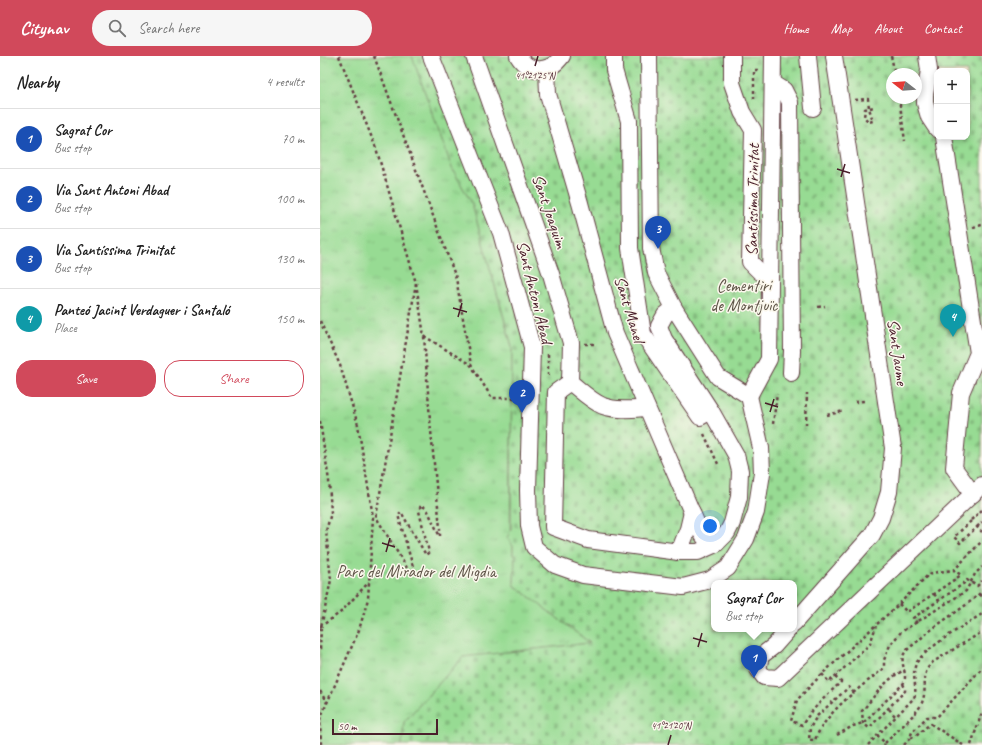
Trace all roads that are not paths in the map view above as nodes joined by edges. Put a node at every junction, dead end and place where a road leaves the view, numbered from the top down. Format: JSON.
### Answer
{"nodes":[{"id":1,"x":431,"y":56,"type":"edge"},
{"id":2,"x":474,"y":56,"type":"edge"},
{"id":3,"x":518,"y":56,"type":"edge"},
{"id":4,"x":562,"y":56,"type":"edge"},
{"id":5,"x":614,"y":56,"type":"edge"},
{"id":6,"x":649,"y":56,"type":"edge"},
{"id":7,"x":732,"y":56,"type":"edge"},
{"id":8,"x":773,"y":56,"type":"edge"},
{"id":9,"x":808,"y":56,"type":"edge"},
{"id":10,"x":834,"y":56,"type":"edge"},
{"id":11,"x":928,"y":56,"type":"edge"},
{"id":12,"x":547,"y":68,"type":"junction"},
{"id":13,"x":773,"y":83,"type":"junction"},
{"id":14,"x":813,"y":108,"type":"dead end"},
{"id":15,"x":934,"y":124,"type":"edge"},
{"id":16,"x":944,"y":140,"type":"edge"},
{"id":17,"x":770,"y":272,"type":"junction"},
{"id":18,"x":674,"y":308,"type":"junction"},
{"id":19,"x":791,"y":373,"type":"dead end"},
{"id":20,"x":570,"y":382,"type":"junction"},
{"id":21,"x":749,"y":396,"type":"junction"},
{"id":22,"x":647,"y":408,"type":"junction"},
{"id":23,"x":711,"y":411,"type":"junction"},
{"id":24,"x":977,"y":489,"type":"edge"},
{"id":25,"x":692,"y":512,"type":"junction"},
{"id":26,"x":716,"y":544,"type":"junction"},
{"id":27,"x":679,"y":552,"type":"junction"},
{"id":28,"x":797,"y":620,"type":"edge"},
{"id":29,"x":786,"y":632,"type":"edge"}],
"edges":[{"from":1,"to":21,"type":"lane","name":"Sant Antoni Abad"},
{"from":2,"to":20,"type":"lane","name":"Sant Joaquim"},
{"from":3,"to":12,"type":"lane"},
{"from":4,"to":12,"type":"lane"},
{"from":5,"to":23,"type":"lane"},
{"from":6,"to":18,"type":"lane"},
{"from":7,"to":17,"type":"lane"},
{"from":8,"to":13,"type":"lane","name":"Santíssima Trinitat"},
{"from":9,"to":14,"type":"lane"},
{"from":10,"to":28,"type":"lane","name":"Sant Jaume"},
{"from":11,"to":15,"type":"lane"},
{"from":12,"to":22,"type":"lane","name":"Sant Manel"},
{"from":13,"to":17,"type":"lane","name":"Santíssima Trinitat"},
{"from":13,"to":19,"type":"lane"},
{"from":16,"to":24,"type":"lane"},
{"from":17,"to":21,"type":"lane","name":"Santíssima Trinitat"},
{"from":18,"to":21,"type":"lane"},
{"from":18,"to":23,"type":"lane"},
{"from":20,"to":22,"type":"lane"},
{"from":20,"to":27,"type":"lane"},
{"from":22,"to":25,"type":"lane","name":"Sant Manel"},
{"from":23,"to":26,"type":"lane"},
{"from":24,"to":29,"type":"lane"},
{"from":25,"to":26,"type":"lane","name":"Sant Manel"},
{"from":25,"to":27,"type":"lane"},
{"from":26,"to":27,"type":"lane"}]}
